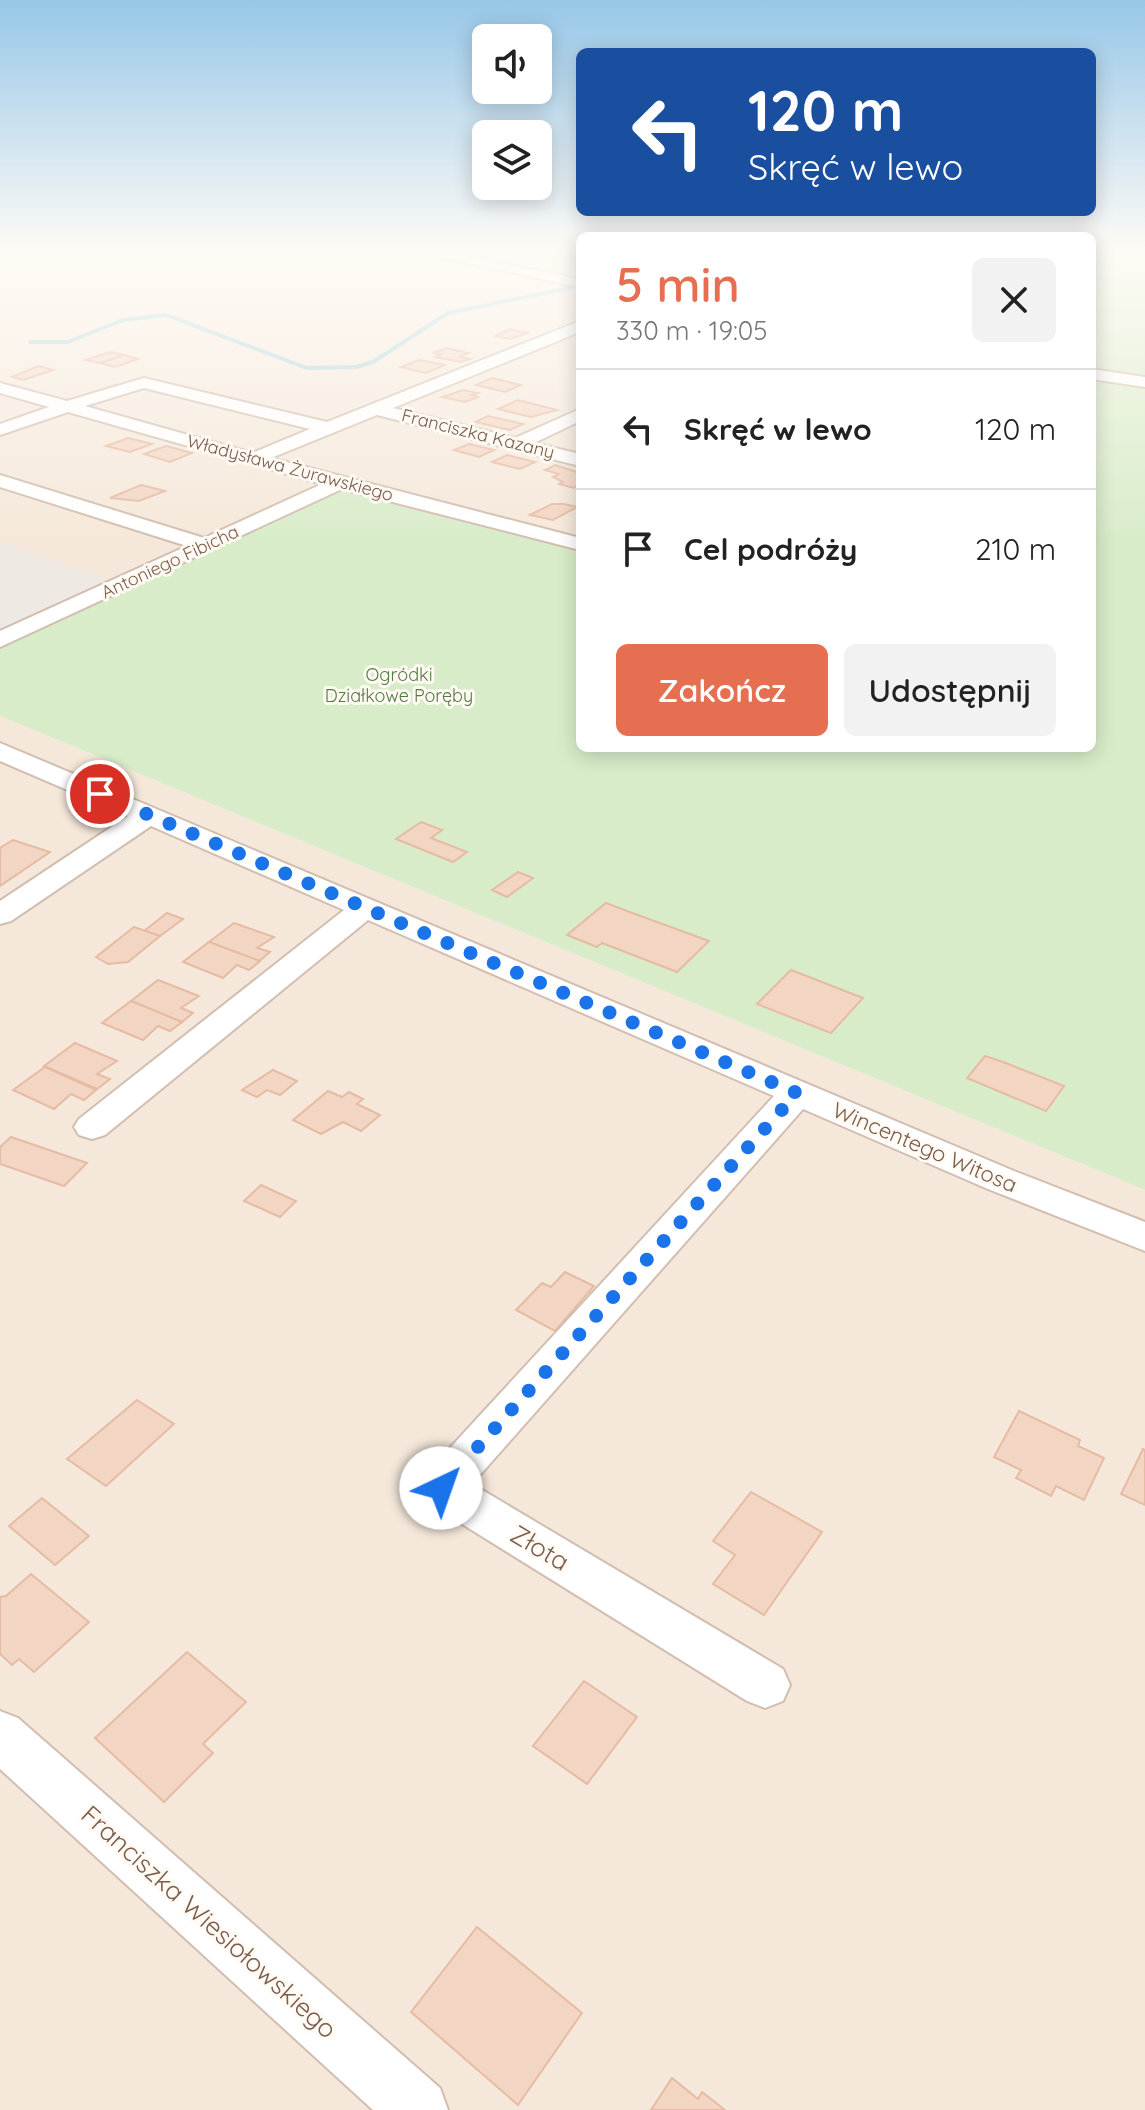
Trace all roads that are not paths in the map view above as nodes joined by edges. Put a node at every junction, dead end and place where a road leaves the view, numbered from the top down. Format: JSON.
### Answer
{"nodes":[{"id":1,"x":530,"y":347,"type":"edge"},
{"id":2,"x":1096,"y":375,"type":"edge"},
{"id":3,"x":1145,"y":382,"type":"edge"},
{"id":4,"x":0,"y":388,"type":"edge"},
{"id":5,"x":67,"y":406,"type":"junction"},
{"id":6,"x":375,"y":409,"type":"junction"},
{"id":7,"x":576,"y":416,"type":"edge"},
{"id":8,"x":328,"y":428,"type":"junction"},
{"id":9,"x":0,"y":430,"type":"edge"},
{"id":10,"x":517,"y":444,"type":"junction"},
{"id":11,"x":255,"y":458,"type":"junction"},
{"id":12,"x":576,"y":459,"type":"edge"},
{"id":13,"x":0,"y":481,"type":"edge"},
{"id":14,"x":340,"y":483,"type":"junction"},
{"id":15,"x":576,"y":543,"type":"edge"},
{"id":16,"x":206,"y":545,"type":"junction"},
{"id":17,"x":0,"y":640,"type":"edge"},
{"id":18,"x":10,"y":765,"type":"edge"},
{"id":19,"x":149,"y":815,"type":"junction"},
{"id":20,"x":365,"y":908,"type":"junction"},
{"id":21,"x":0,"y":915,"type":"edge"},
{"id":22,"x":797,"y":1093,"type":"junction"},
{"id":23,"x":92,"y":1127,"type":"dead end"},
{"id":24,"x":1145,"y":1237,"type":"edge"},
{"id":25,"x":765,"y":1685,"type":"dead end"},
{"id":26,"x":0,"y":1735,"type":"edge"},
{"id":27,"x":418,"y":2110,"type":"edge"}],
"edges":[{"from":1,"to":6,"type":"street"},
{"from":2,"to":3,"type":"street"},
{"from":4,"to":5,"type":"street","name":"Władysława Żurawskiego"},
{"from":5,"to":8,"type":"street"},
{"from":5,"to":9,"type":"street"},
{"from":5,"to":11,"type":"street","name":"Władysława Żurawskiego"},
{"from":6,"to":8,"type":"street"},
{"from":6,"to":10,"type":"street","name":"Franciszka Kazany"},
{"from":7,"to":10,"type":"street"},
{"from":8,"to":11,"type":"street"},
{"from":10,"to":12,"type":"street","name":"Franciszka Kazany"},
{"from":11,"to":14,"type":"street","name":"Władysława Żurawskiego"},
{"from":13,"to":16,"type":"street"},
{"from":14,"to":15,"type":"street","name":"Władysława Żurawskiego"},
{"from":14,"to":16,"type":"street","name":"Antoniego Fibicha"},
{"from":16,"to":17,"type":"street","name":"Antoniego Fibicha"},
{"from":18,"to":19,"type":"street","name":"Wincentego Witosa"},
{"from":19,"to":20,"type":"street","name":"Wincentego Witosa"},
{"from":19,"to":21,"type":"street"},
{"from":20,"to":22,"type":"street","name":"Wincentego Witosa"},
{"from":20,"to":23,"type":"street"},
{"from":22,"to":24,"type":"street","name":"Wincentego Witosa"},
{"from":22,"to":25,"type":"street","name":"Złota"},
{"from":26,"to":27,"type":"street","name":"Franciszka Wiesiołowskiego"}]}
